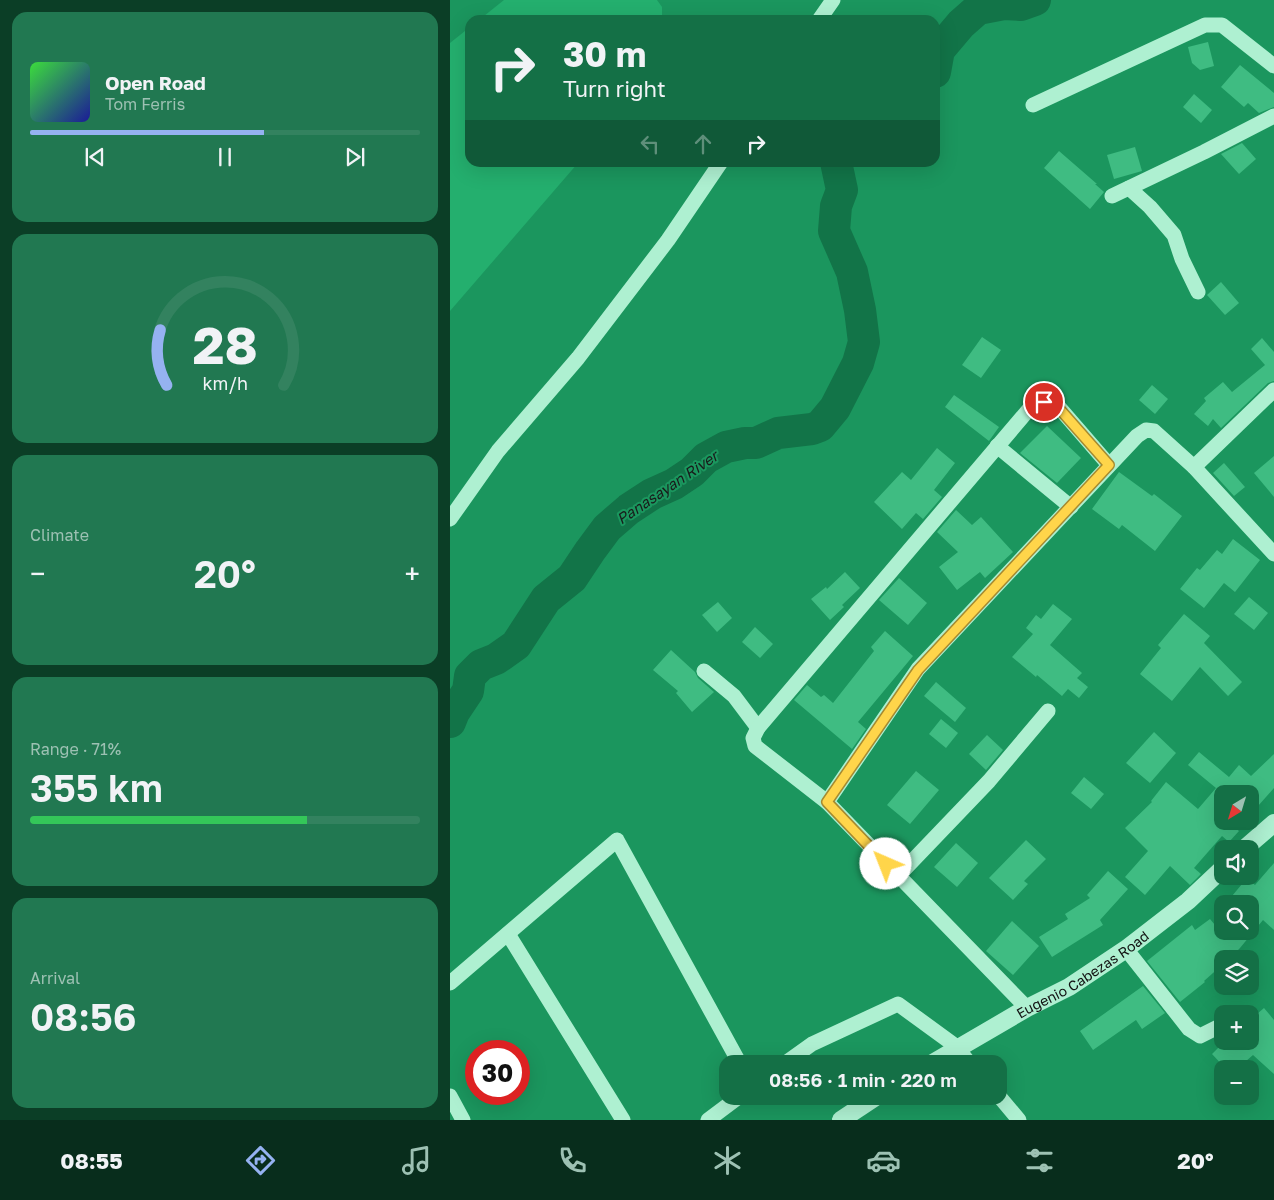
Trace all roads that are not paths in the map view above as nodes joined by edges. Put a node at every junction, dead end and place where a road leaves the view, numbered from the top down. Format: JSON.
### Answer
{"nodes":[{"id":1,"x":833,"y":0,"type":"edge"},
{"id":2,"x":822,"y":15,"type":"edge"},
{"id":3,"x":1274,"y":66,"type":"edge"},
{"id":4,"x":1033,"y":105,"type":"dead end"},
{"id":5,"x":1274,"y":116,"type":"edge"},
{"id":6,"x":718,"y":167,"type":"edge"},
{"id":7,"x":1129,"y":188,"type":"junction"},
{"id":8,"x":1112,"y":196,"type":"dead end"},
{"id":9,"x":1198,"y":292,"type":"dead end"},
{"id":10,"x":1274,"y":390,"type":"edge"},
{"id":11,"x":997,"y":446,"type":"junction"},
{"id":12,"x":1109,"y":465,"type":"junction"},
{"id":13,"x":1194,"y":467,"type":"junction"},
{"id":14,"x":1070,"y":507,"type":"junction"},
{"id":15,"x":450,"y":519,"type":"edge"},
{"id":16,"x":1274,"y":554,"type":"edge"},
{"id":17,"x":704,"y":671,"type":"dead end"},
{"id":18,"x":1048,"y":711,"type":"dead end"},
{"id":19,"x":758,"y":728,"type":"junction"},
{"id":20,"x":827,"y":802,"type":"junction"},
{"id":21,"x":1274,"y":823,"type":"edge"},
{"id":22,"x":1254,"y":840,"type":"edge"},
{"id":23,"x":898,"y":876,"type":"junction"},
{"id":24,"x":1214,"y":877,"type":"edge"},
{"id":25,"x":508,"y":934,"type":"junction"},
{"id":26,"x":1126,"y":949,"type":"junction"},
{"id":27,"x":450,"y":983,"type":"edge"},
{"id":28,"x":1027,"y":1008,"type":"junction"},
{"id":29,"x":1214,"y":1029,"type":"edge"},
{"id":30,"x":957,"y":1047,"type":"junction"},
{"id":31,"x":735,"y":1055,"type":"edge"},
{"id":32,"x":797,"y":1055,"type":"edge"},
{"id":33,"x":945,"y":1055,"type":"edge"},
{"id":34,"x":963,"y":1055,"type":"edge"},
{"id":35,"x":450,"y":1096,"type":"edge"},
{"id":36,"x":728,"y":1105,"type":"edge"},
{"id":37,"x":864,"y":1105,"type":"edge"},
{"id":38,"x":1006,"y":1105,"type":"edge"},
{"id":39,"x":463,"y":1120,"type":"edge"},
{"id":40,"x":623,"y":1120,"type":"edge"},
{"id":41,"x":708,"y":1120,"type":"edge"},
{"id":42,"x":841,"y":1120,"type":"edge"},
{"id":43,"x":1019,"y":1120,"type":"edge"}],
"edges":[{"from":1,"to":2,"type":"street"},
{"from":3,"to":4,"type":"street"},
{"from":5,"to":7,"type":"street"},
{"from":6,"to":15,"type":"street"},
{"from":7,"to":8,"type":"street"},
{"from":7,"to":9,"type":"street"},
{"from":10,"to":13,"type":"street"},
{"from":11,"to":12,"type":"street"},
{"from":11,"to":14,"type":"street"},
{"from":11,"to":19,"type":"street"},
{"from":12,"to":13,"type":"street"},
{"from":12,"to":14,"type":"street"},
{"from":13,"to":16,"type":"street"},
{"from":14,"to":20,"type":"street"},
{"from":17,"to":19,"type":"street"},
{"from":18,"to":23,"type":"street"},
{"from":19,"to":20,"type":"street"},
{"from":20,"to":23,"type":"street"},
{"from":21,"to":22,"type":"street"},
{"from":23,"to":28,"type":"street"},
{"from":24,"to":26,"type":"street","name":"Eugenio Cabezas Road"},
{"from":25,"to":27,"type":"street"},
{"from":25,"to":31,"type":"street"},
{"from":25,"to":40,"type":"street"},
{"from":26,"to":28,"type":"street","name":"Eugenio Cabezas Road"},
{"from":26,"to":29,"type":"street"},
{"from":28,"to":30,"type":"street","name":"Eugenio Cabezas Road"},
{"from":30,"to":32,"type":"street"},
{"from":30,"to":33,"type":"street","name":"Eugenio Cabezas Road"},
{"from":30,"to":34,"type":"street"},
{"from":35,"to":39,"type":"street"},
{"from":36,"to":41,"type":"street"},
{"from":37,"to":42,"type":"street"},
{"from":38,"to":43,"type":"street"}]}
